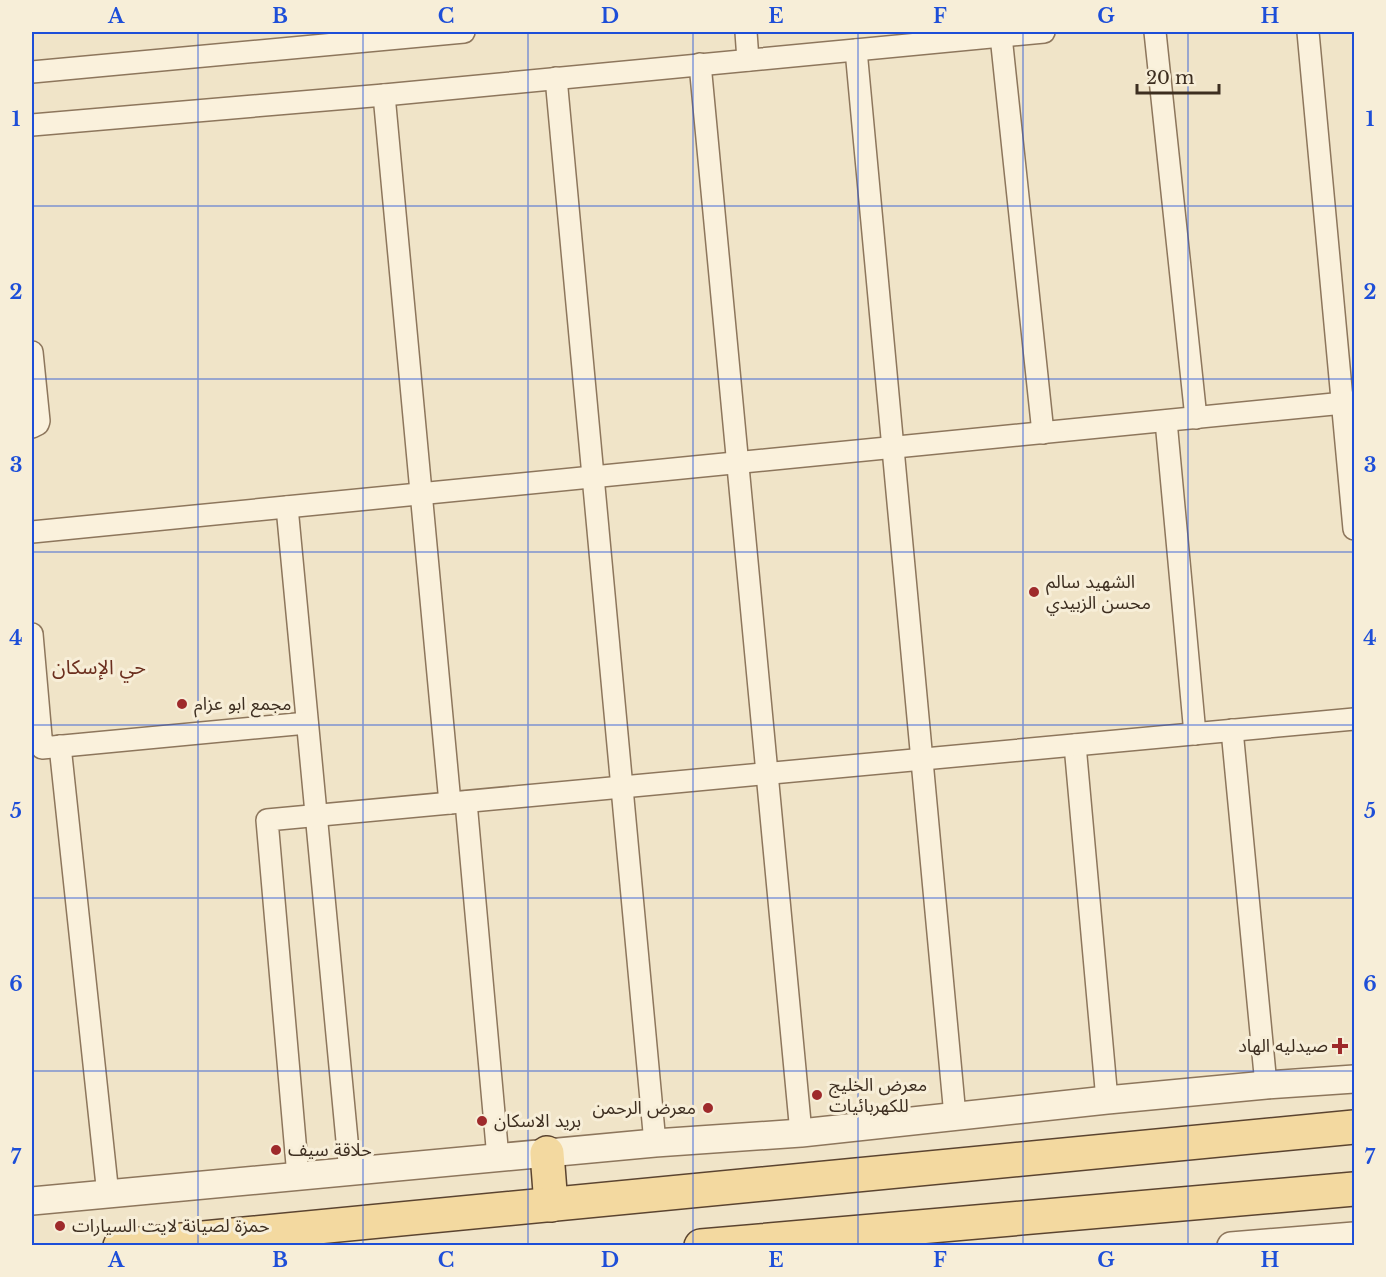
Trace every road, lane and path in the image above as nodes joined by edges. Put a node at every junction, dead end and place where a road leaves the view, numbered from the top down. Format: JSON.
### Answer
{"nodes":[{"id":1,"x":464,"y":32,"type":"edge"},
{"id":2,"x":746,"y":32,"type":"edge"},
{"id":3,"x":1044,"y":32,"type":"edge"},
{"id":4,"x":1155,"y":32,"type":"edge"},
{"id":5,"x":1308,"y":32,"type":"edge"},
{"id":6,"x":1001,"y":36,"type":"junction"},
{"id":7,"x":856,"y":50,"type":"junction"},
{"id":8,"x":748,"y":60,"type":"junction"},
{"id":9,"x":700,"y":64,"type":"junction"},
{"id":10,"x":32,"y":72,"type":"edge"},
{"id":11,"x":556,"y":78,"type":"junction"},
{"id":12,"x":384,"y":95,"type":"junction"},
{"id":13,"x":32,"y":125,"type":"edge"},
{"id":14,"x":32,"y":352,"type":"edge"},
{"id":15,"x":1349,"y":403,"type":"edge"},
{"id":16,"x":1196,"y":418,"type":"junction"},
{"id":17,"x":1166,"y":421,"type":"junction"},
{"id":18,"x":32,"y":427,"type":"edge"},
{"id":19,"x":1043,"y":433,"type":"junction"},
{"id":20,"x":893,"y":448,"type":"junction"},
{"id":21,"x":737,"y":463,"type":"junction"},
{"id":22,"x":593,"y":477,"type":"junction"},
{"id":23,"x":421,"y":494,"type":"junction"},
{"id":24,"x":287,"y":507,"type":"junction"},
{"id":25,"x":1354,"y":529,"type":"edge"},
{"id":26,"x":32,"y":532,"type":"edge"},
{"id":27,"x":32,"y":634,"type":"edge"},
{"id":28,"x":35,"y":700,"type":"edge"},
{"id":29,"x":1354,"y":719,"type":"edge"},
{"id":30,"x":307,"y":723,"type":"junction"},
{"id":31,"x":1233,"y":730,"type":"junction"},
{"id":32,"x":1196,"y":734,"type":"junction"},
{"id":33,"x":1075,"y":745,"type":"junction"},
{"id":34,"x":60,"y":746,"type":"junction"},
{"id":35,"x":922,"y":759,"type":"junction"},
{"id":36,"x":766,"y":774,"type":"junction"},
{"id":37,"x":622,"y":787,"type":"junction"},
{"id":38,"x":458,"y":803,"type":"junction"},
{"id":39,"x":316,"y":816,"type":"junction"},
{"id":40,"x":1354,"y":1079,"type":"edge"},
{"id":41,"x":1266,"y":1085,"type":"junction"},
{"id":42,"x":1107,"y":1100,"type":"junction"},
{"id":43,"x":955,"y":1116,"type":"junction"},
{"id":44,"x":1354,"y":1127,"type":"edge"},
{"id":45,"x":801,"y":1133,"type":"junction"},
{"id":46,"x":655,"y":1143,"type":"junction"},
{"id":47,"x":548,"y":1153,"type":"junction"},
{"id":48,"x":498,"y":1158,"type":"junction"},
{"id":49,"x":350,"y":1172,"type":"junction"},
{"id":50,"x":298,"y":1176,"type":"junction"},
{"id":51,"x":1354,"y":1189,"type":"edge"},
{"id":52,"x":108,"y":1195,"type":"junction"},
{"id":53,"x":32,"y":1201,"type":"edge"},
{"id":54,"x":550,"y":1205,"type":"junction"},
{"id":55,"x":1354,"y":1236,"type":"edge"},
{"id":56,"x":1282,"y":1244,"type":"edge"},
{"id":57,"x":120,"y":1245,"type":"edge"},
{"id":58,"x":701,"y":1245,"type":"edge"},
{"id":59,"x":1231,"y":1245,"type":"edge"}],
"edges":[{"from":1,"to":10,"type":"street"},
{"from":2,"to":8,"type":"street"},
{"from":3,"to":6,"type":"street"},
{"from":4,"to":16,"type":"street"},
{"from":5,"to":15,"type":"street"},
{"from":6,"to":7,"type":"street"},
{"from":6,"to":19,"type":"street"},
{"from":7,"to":8,"type":"street"},
{"from":7,"to":20,"type":"street"},
{"from":8,"to":9,"type":"street"},
{"from":9,"to":11,"type":"street"},
{"from":9,"to":21,"type":"street"},
{"from":11,"to":12,"type":"street"},
{"from":11,"to":22,"type":"street"},
{"from":12,"to":13,"type":"street"},
{"from":12,"to":23,"type":"street"},
{"from":14,"to":18,"type":"street"},
{"from":15,"to":16,"type":"street"},
{"from":15,"to":25,"type":"street"},
{"from":16,"to":17,"type":"street"},
{"from":17,"to":19,"type":"street"},
{"from":17,"to":32,"type":"street"},
{"from":19,"to":20,"type":"street"},
{"from":20,"to":21,"type":"street"},
{"from":20,"to":35,"type":"street"},
{"from":21,"to":22,"type":"street"},
{"from":21,"to":36,"type":"street"},
{"from":22,"to":23,"type":"street"},
{"from":22,"to":37,"type":"street"},
{"from":23,"to":24,"type":"street"},
{"from":23,"to":38,"type":"street"},
{"from":24,"to":26,"type":"street"},
{"from":24,"to":30,"type":"street"},
{"from":27,"to":28,"type":"street"},
{"from":28,"to":34,"type":"street"},
{"from":29,"to":31,"type":"street"},
{"from":30,"to":34,"type":"street"},
{"from":30,"to":39,"type":"street"},
{"from":31,"to":32,"type":"street"},
{"from":31,"to":41,"type":"street"},
{"from":32,"to":33,"type":"street"},
{"from":33,"to":35,"type":"street"},
{"from":33,"to":42,"type":"street"},
{"from":34,"to":52,"type":"street"},
{"from":35,"to":36,"type":"street"},
{"from":35,"to":43,"type":"street"},
{"from":36,"to":37,"type":"street"},
{"from":36,"to":45,"type":"street"},
{"from":37,"to":38,"type":"street"},
{"from":37,"to":46,"type":"street"},
{"from":38,"to":39,"type":"street"},
{"from":38,"to":48,"type":"street"},
{"from":39,"to":49,"type":"street"},
{"from":39,"to":50,"type":"street"},
{"from":40,"to":41,"type":"street"},
{"from":41,"to":42,"type":"street"},
{"from":42,"to":43,"type":"street"},
{"from":43,"to":45,"type":"street"},
{"from":44,"to":54,"type":"main road"},
{"from":45,"to":46,"type":"street"},
{"from":46,"to":47,"type":"street"},
{"from":47,"to":48,"type":"street"},
{"from":47,"to":54,"type":"main road"},
{"from":48,"to":49,"type":"street"},
{"from":49,"to":50,"type":"street"},
{"from":50,"to":52,"type":"street"},
{"from":51,"to":58,"type":"main road"},
{"from":52,"to":53,"type":"street"},
{"from":54,"to":57,"type":"main road"},
{"from":55,"to":56,"type":"street"},
{"from":56,"to":59,"type":"street"}]}
